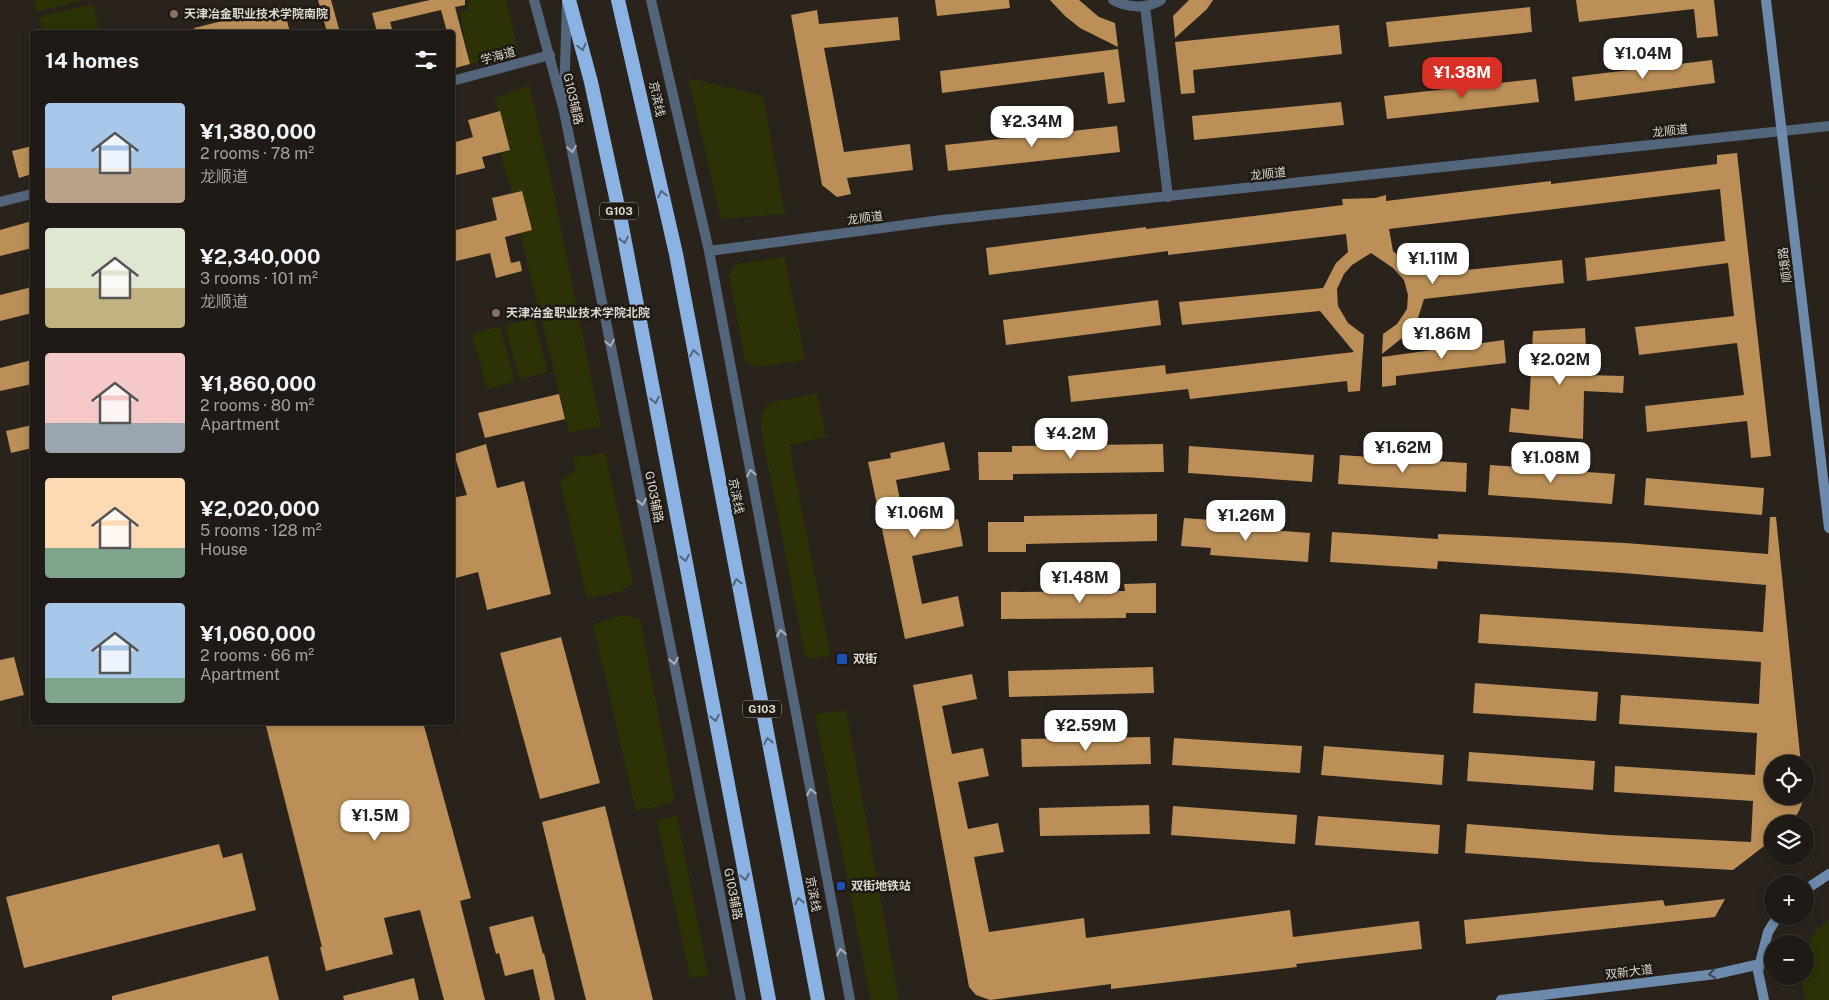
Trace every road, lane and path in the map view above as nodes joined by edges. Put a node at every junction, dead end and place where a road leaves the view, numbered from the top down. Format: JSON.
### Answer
{"nodes":[{"id":1,"x":534,"y":0,"type":"edge"},
{"id":2,"x":568,"y":0,"type":"edge"},
{"id":3,"x":618,"y":0,"type":"edge"},
{"id":4,"x":651,"y":0,"type":"edge"},
{"id":5,"x":1113,"y":0,"type":"edge"},
{"id":6,"x":1161,"y":0,"type":"edge"},
{"id":7,"x":1766,"y":0,"type":"edge"},
{"id":8,"x":1145,"y":6,"type":"junction"},
{"id":9,"x":550,"y":54,"type":"junction"},
{"id":10,"x":455,"y":80,"type":"edge"},
{"id":11,"x":564,"y":111,"type":"junction"},
{"id":12,"x":1829,"y":126,"type":"edge"},
{"id":13,"x":1781,"y":132,"type":"junction"},
{"id":14,"x":30,"y":194,"type":"edge"},
{"id":15,"x":1168,"y":197,"type":"junction"},
{"id":16,"x":0,"y":202,"type":"edge"},
{"id":17,"x":709,"y":251,"type":"junction"},
{"id":18,"x":1829,"y":528,"type":"edge"},
{"id":19,"x":1829,"y":874,"type":"edge"},
{"id":20,"x":1814,"y":884,"type":"edge"},
{"id":21,"x":1772,"y":925,"type":"edge"},
{"id":22,"x":1760,"y":964,"type":"junction"},
{"id":23,"x":741,"y":1000,"type":"edge"},
{"id":24,"x":769,"y":1000,"type":"edge"},
{"id":25,"x":818,"y":1000,"type":"edge"},
{"id":26,"x":850,"y":1000,"type":"edge"},
{"id":27,"x":1500,"y":1000,"type":"edge"},
{"id":28,"x":1764,"y":1000,"type":"edge"}],
"edges":[{"from":1,"to":9,"type":"street","name":"G103辅路"},
{"from":2,"to":11,"type":"street"},
{"from":2,"to":24,"type":"highway","number":"G103","one_way":true},
{"from":25,"to":3,"type":"highway","name":"京滨线","number":"G103","one_way":true},
{"from":4,"to":17,"type":"street"},
{"from":5,"to":8,"type":"street"},
{"from":6,"to":8,"type":"street"},
{"from":7,"to":13,"type":"main road","name":"顺境路"},
{"from":8,"to":15,"type":"street"},
{"from":9,"to":10,"type":"street","name":"学海道"},
{"from":9,"to":11,"type":"street","name":"G103辅路"},
{"from":11,"to":23,"type":"street","name":"G103辅路","one_way":true},
{"from":12,"to":13,"type":"street","name":"龙顺道"},
{"from":13,"to":15,"type":"street","name":"龙顺道"},
{"from":13,"to":18,"type":"main road","name":"顺境路"},
{"from":14,"to":16,"type":"street"},
{"from":15,"to":17,"type":"street","name":"龙顺道"},
{"from":26,"to":17,"type":"street","one_way":true},
{"from":19,"to":20,"type":"main road"},
{"from":21,"to":22,"type":"main road"},
{"from":22,"to":27,"type":"main road","name":"双新大道","one_way":true},
{"from":22,"to":28,"type":"main road"}]}
